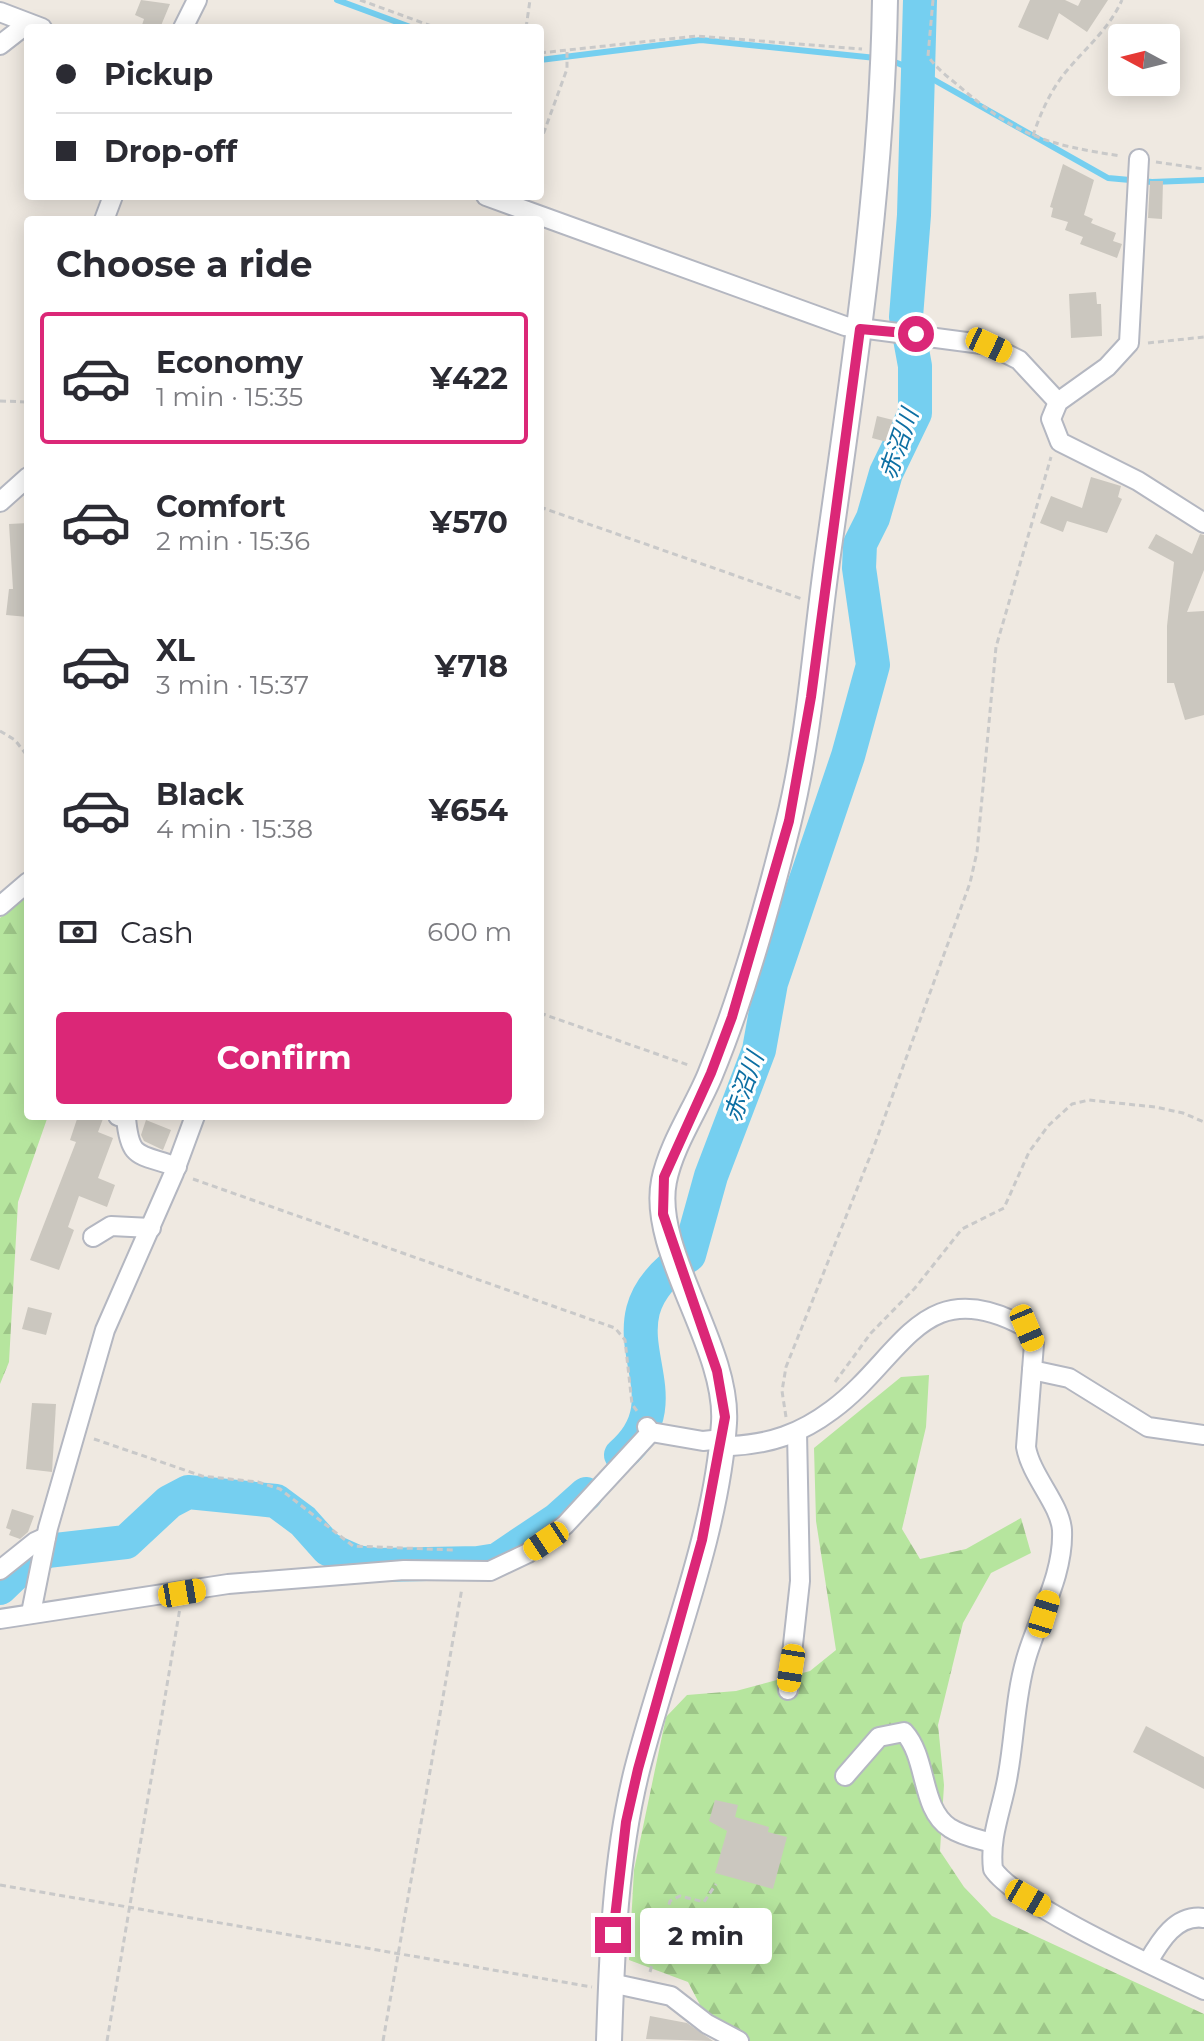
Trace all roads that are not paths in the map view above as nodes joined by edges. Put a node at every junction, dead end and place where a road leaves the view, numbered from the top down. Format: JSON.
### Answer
{"nodes":[{"id":1,"x":197,"y":0,"type":"edge"},
{"id":2,"x":885,"y":0,"type":"edge"},
{"id":3,"x":0,"y":12,"type":"edge"},
{"id":4,"x":29,"y":24,"type":"edge"},
{"id":5,"x":185,"y":24,"type":"edge"},
{"id":6,"x":24,"y":32,"type":"edge"},
{"id":7,"x":0,"y":45,"type":"edge"},
{"id":8,"x":1139,"y":159,"type":"road end"},
{"id":9,"x":497,"y":200,"type":"edge"},
{"id":10,"x":542,"y":216,"type":"edge"},
{"id":11,"x":544,"y":217,"type":"edge"},
{"id":12,"x":860,"y":329,"type":"junction"},
{"id":13,"x":1058,"y":402,"type":"junction"},
{"id":14,"x":24,"y":481,"type":"edge"},
{"id":15,"x":0,"y":502,"type":"edge"},
{"id":16,"x":1204,"y":523,"type":"edge"},
{"id":17,"x":24,"y":885,"type":"edge"},
{"id":18,"x":0,"y":906,"type":"edge"},
{"id":19,"x":126,"y":1120,"type":"edge"},
{"id":20,"x":194,"y":1120,"type":"edge"},
{"id":21,"x":176,"y":1170,"type":"junction"},
{"id":22,"x":151,"y":1228,"type":"junction"},
{"id":23,"x":93,"y":1237,"type":"dead end"},
{"id":24,"x":1032,"y":1370,"type":"junction"},
{"id":25,"x":793,"y":1434,"type":"junction"},
{"id":26,"x":1204,"y":1435,"type":"edge"},
{"id":27,"x":722,"y":1439,"type":"junction"},
{"id":28,"x":45,"y":1545,"type":"junction"},
{"id":29,"x":0,"y":1570,"type":"edge"},
{"id":30,"x":31,"y":1613,"type":"junction"},
{"id":31,"x":0,"y":1619,"type":"edge"},
{"id":32,"x":788,"y":1690,"type":"dead end"},
{"id":33,"x":845,"y":1776,"type":"dead end"},
{"id":34,"x":992,"y":1843,"type":"junction"},
{"id":35,"x":1204,"y":1918,"type":"edge"},
{"id":36,"x":1148,"y":1962,"type":"junction"},
{"id":37,"x":611,"y":1987,"type":"junction"},
{"id":38,"x":1204,"y":1990,"type":"edge"},
{"id":39,"x":609,"y":2041,"type":"edge"},
{"id":40,"x":739,"y":2041,"type":"edge"}],
"edges":[{"from":1,"to":5,"type":"street"},
{"from":2,"to":12,"type":"street"},
{"from":3,"to":4,"type":"street"},
{"from":6,"to":7,"type":"street"},
{"from":8,"to":13,"type":"street"},
{"from":9,"to":10,"type":"street"},
{"from":11,"to":12,"type":"street"},
{"from":12,"to":13,"type":"street"},
{"from":12,"to":27,"type":"street"},
{"from":13,"to":16,"type":"street"},
{"from":14,"to":15,"type":"street"},
{"from":17,"to":18,"type":"street"},
{"from":19,"to":21,"type":"street"},
{"from":20,"to":21,"type":"street"},
{"from":21,"to":22,"type":"street"},
{"from":22,"to":23,"type":"street"},
{"from":22,"to":28,"type":"street"},
{"from":24,"to":25,"type":"street"},
{"from":24,"to":26,"type":"street"},
{"from":24,"to":34,"type":"street"},
{"from":25,"to":27,"type":"street"},
{"from":25,"to":32,"type":"street"},
{"from":27,"to":30,"type":"street"},
{"from":27,"to":37,"type":"street"},
{"from":28,"to":29,"type":"street"},
{"from":28,"to":30,"type":"street"},
{"from":30,"to":31,"type":"street"},
{"from":33,"to":34,"type":"street"},
{"from":34,"to":36,"type":"street"},
{"from":35,"to":36,"type":"street"},
{"from":36,"to":38,"type":"street"},
{"from":37,"to":39,"type":"street"},
{"from":37,"to":40,"type":"street"}]}
